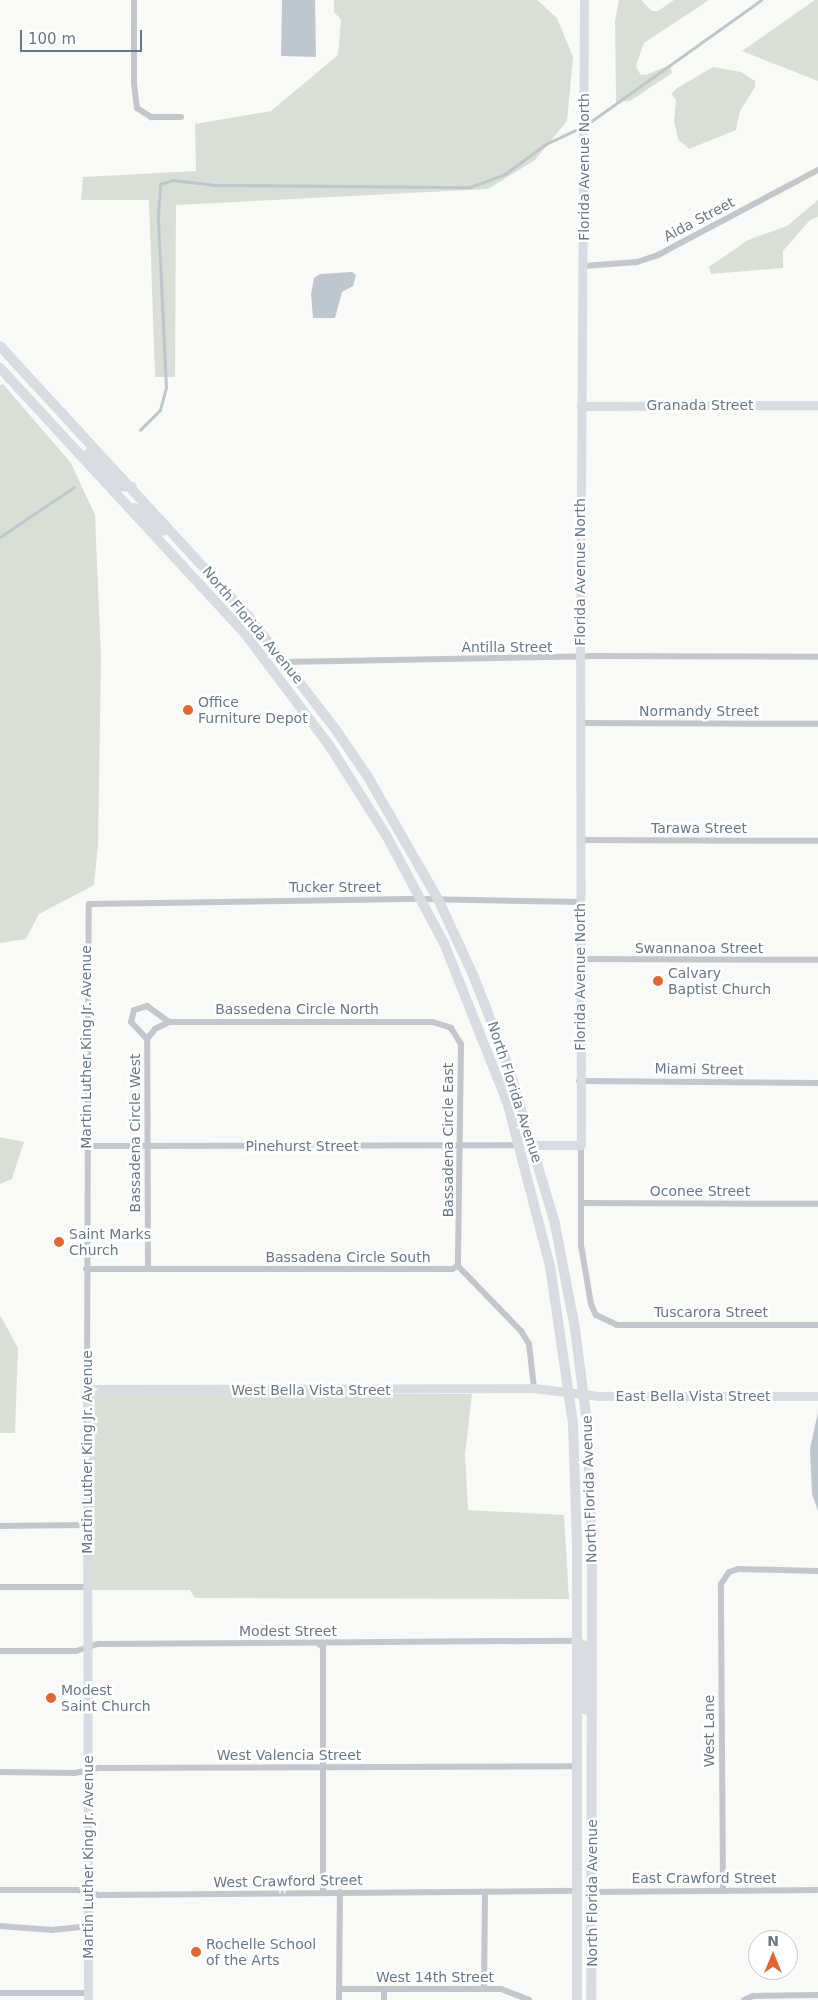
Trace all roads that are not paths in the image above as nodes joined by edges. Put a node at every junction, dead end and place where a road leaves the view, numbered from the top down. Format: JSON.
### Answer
{"nodes":[{"id":1,"x":134,"y":0,"type":"edge"},
{"id":2,"x":584,"y":0,"type":"edge"},
{"id":3,"x":181,"y":117,"type":"dead end"},
{"id":4,"x":818,"y":170,"type":"edge"},
{"id":5,"x":584,"y":266,"type":"junction"},
{"id":6,"x":0,"y":346,"type":"edge"},
{"id":7,"x":0,"y":368,"type":"edge"},
{"id":8,"x":818,"y":405,"type":"edge"},
{"id":9,"x":581,"y":406,"type":"junction"},
{"id":10,"x":38,"y":408,"type":"junction"},
{"id":11,"x":132,"y":487,"type":"junction"},
{"id":12,"x":131,"y":508,"type":"junction"},
{"id":13,"x":218,"y":583,"type":"junction"},
{"id":14,"x":230,"y":617,"type":"junction"},
{"id":15,"x":818,"y":657,"type":"edge"},
{"id":16,"x":580,"y":658,"type":"junction"},
{"id":17,"x":285,"y":662,"type":"junction"},
{"id":18,"x":320,"y":708,"type":"junction"},
{"id":19,"x":580,"y":723,"type":"junction"},
{"id":20,"x":818,"y":724,"type":"edge"},
{"id":21,"x":580,"y":840,"type":"junction"},
{"id":22,"x":818,"y":841,"type":"edge"},
{"id":23,"x":421,"y":899,"type":"junction"},
{"id":24,"x":438,"y":899,"type":"junction"},
{"id":25,"x":580,"y":902,"type":"junction"},
{"id":26,"x":89,"y":904,"type":"joint"},
{"id":27,"x":581,"y":959,"type":"junction"},
{"id":28,"x":818,"y":960,"type":"edge"},
{"id":29,"x":169,"y":1022,"type":"junction"},
{"id":30,"x":442,"y":1023,"type":"joint"},
{"id":31,"x":155,"y":1029,"type":"joint"},
{"id":32,"x":147,"y":1039,"type":"junction"},
{"id":33,"x":579,"y":1082,"type":"junction"},
{"id":34,"x":818,"y":1082,"type":"edge"},
{"id":35,"x":581,"y":1144,"type":"junction"},
{"id":36,"x":534,"y":1145,"type":"junction"},
{"id":37,"x":86,"y":1146,"type":"junction"},
{"id":38,"x":147,"y":1146,"type":"junction"},
{"id":39,"x":460,"y":1146,"type":"junction"},
{"id":40,"x":519,"y":1146,"type":"junction"},
{"id":41,"x":581,"y":1203,"type":"junction"},
{"id":42,"x":818,"y":1204,"type":"edge"},
{"id":43,"x":458,"y":1266,"type":"junction"},
{"id":44,"x":86,"y":1269,"type":"junction"},
{"id":45,"x":148,"y":1269,"type":"junction"},
{"id":46,"x":818,"y":1325,"type":"edge"},
{"id":47,"x":534,"y":1388,"type":"junction"},
{"id":48,"x":87,"y":1389,"type":"junction"},
{"id":49,"x":569,"y":1391,"type":"junction"},
{"id":50,"x":584,"y":1393,"type":"junction"},
{"id":51,"x":818,"y":1396,"type":"edge"},
{"id":52,"x":87,"y":1525,"type":"junction"},
{"id":53,"x":0,"y":1526,"type":"edge"},
{"id":54,"x":818,"y":1571,"type":"edge"},
{"id":55,"x":0,"y":1587,"type":"edge"},
{"id":56,"x":87,"y":1587,"type":"junction"},
{"id":57,"x":576,"y":1641,"type":"junction"},
{"id":58,"x":319,"y":1644,"type":"junction"},
{"id":59,"x":87,"y":1648,"type":"junction"},
{"id":60,"x":0,"y":1651,"type":"edge"},
{"id":61,"x":592,"y":1730,"type":"junction"},
{"id":62,"x":578,"y":1766,"type":"junction"},
{"id":63,"x":323,"y":1768,"type":"junction"},
{"id":64,"x":88,"y":1770,"type":"junction"},
{"id":65,"x":0,"y":1772,"type":"edge"},
{"id":66,"x":578,"y":1781,"type":"junction"},
{"id":67,"x":0,"y":1890,"type":"edge"},
{"id":68,"x":818,"y":1890,"type":"edge"},
{"id":69,"x":578,"y":1891,"type":"junction"},
{"id":70,"x":723,"y":1891,"type":"junction"},
{"id":71,"x":88,"y":1892,"type":"junction"},
{"id":72,"x":323,"y":1892,"type":"junction"},
{"id":73,"x":340,"y":1892,"type":"junction"},
{"id":74,"x":485,"y":1892,"type":"junction"},
{"id":75,"x":591,"y":1892,"type":"junction"},
{"id":76,"x":0,"y":1926,"type":"edge"},
{"id":77,"x":88,"y":1926,"type":"junction"},
{"id":78,"x":591,"y":1981,"type":"junction"},
{"id":79,"x":339,"y":1989,"type":"junction"},
{"id":80,"x":484,"y":1989,"type":"junction"},
{"id":81,"x":384,"y":1990,"type":"junction"},
{"id":82,"x":0,"y":1993,"type":"edge"},
{"id":83,"x":818,"y":1995,"type":"edge"},
{"id":84,"x":88,"y":1996,"type":"edge"},
{"id":85,"x":339,"y":2000,"type":"edge"},
{"id":86,"x":384,"y":2000,"type":"edge"},
{"id":87,"x":529,"y":2000,"type":"edge"},
{"id":88,"x":577,"y":2000,"type":"edge"},
{"id":89,"x":592,"y":2000,"type":"edge"},
{"id":90,"x":744,"y":2000,"type":"edge"}],
"edges":[{"from":1,"to":3,"type":"street"},
{"from":2,"to":5,"type":"street","name":"Florida Avenue North"},
{"from":4,"to":5,"type":"street","name":"Aida Street"},
{"from":5,"to":9,"type":"street","name":"Florida Avenue North"},
{"from":6,"to":11,"type":"main road","name":"North Florida Avenue"},
{"from":7,"to":10,"type":"main road","name":"North Florida Avenue"},
{"from":8,"to":9,"type":"street","name":"Granada Street"},
{"from":9,"to":16,"type":"street","name":"Florida Avenue North"},
{"from":10,"to":11,"type":"main road"},
{"from":10,"to":12,"type":"main road","name":"North Florida Avenue"},
{"from":11,"to":13,"type":"main road","name":"North Florida Avenue"},
{"from":12,"to":13,"type":"main road"},
{"from":12,"to":14,"type":"main road","name":"North Florida Avenue"},
{"from":13,"to":17,"type":"main road","name":"North Florida Avenue"},
{"from":14,"to":18,"type":"main road"},
{"from":14,"to":23,"type":"main road","name":"North Florida Avenue"},
{"from":15,"to":16,"type":"street","name":"Antilla Street"},
{"from":16,"to":17,"type":"street","name":"Antilla Street"},
{"from":16,"to":19,"type":"street","name":"Florida Avenue North"},
{"from":17,"to":18,"type":"main road","name":"North Florida Avenue"},
{"from":18,"to":24,"type":"main road","name":"North Florida Avenue"},
{"from":19,"to":20,"type":"street","name":"Normandy Street"},
{"from":19,"to":21,"type":"street","name":"Florida Avenue North"},
{"from":21,"to":22,"type":"street","name":"Tarawa Street"},
{"from":21,"to":25,"type":"street","name":"Florida Avenue North"},
{"from":23,"to":24,"type":"street","name":"Tucker Street"},
{"from":23,"to":26,"type":"street","name":"Tucker Street"},
{"from":23,"to":40,"type":"main road","name":"North Florida Avenue"},
{"from":24,"to":25,"type":"street","name":"Tucker Street"},
{"from":24,"to":36,"type":"main road","name":"North Florida Avenue"},
{"from":25,"to":27,"type":"street","name":"Florida Avenue North"},
{"from":26,"to":37,"type":"street","name":"Martin Luther King Jr. Avenue"},
{"from":27,"to":28,"type":"street","name":"Swannanoa Street"},
{"from":27,"to":33,"type":"street","name":"Florida Avenue North"},
{"from":29,"to":30,"type":"street","name":"Bassedena Circle North"},
{"from":29,"to":31,"type":"street","name":"Bassedena Circle North"},
{"from":29,"to":32,"type":"street"},
{"from":30,"to":39,"type":"street","name":"Bassadena Circle East"},
{"from":31,"to":32,"type":"street","name":"Bassadena Circle West"},
{"from":32,"to":38,"type":"street","name":"Bassadena Circle West"},
{"from":33,"to":34,"type":"street","name":"Miami Street"},
{"from":33,"to":35,"type":"street","name":"Florida Avenue North"},
{"from":35,"to":36,"type":"street"},
{"from":35,"to":41,"type":"street"},
{"from":36,"to":50,"type":"main road","name":"North Florida Avenue"},
{"from":37,"to":38,"type":"street","name":"Pinehurst Street"},
{"from":37,"to":44,"type":"street","name":"Martin Luther King Jr. Avenue"},
{"from":38,"to":39,"type":"street","name":"Pinehurst Street"},
{"from":38,"to":45,"type":"street","name":"Bassadena Circle West"},
{"from":39,"to":40,"type":"street","name":"Pinehurst Street"},
{"from":39,"to":43,"type":"street","name":"Bassadena Circle East"},
{"from":40,"to":49,"type":"main road","name":"North Florida Avenue"},
{"from":41,"to":42,"type":"street","name":"Oconee Street"},
{"from":41,"to":46,"type":"street","name":"Tuscarora Street"},
{"from":43,"to":45,"type":"street","name":"Bassadena Circle South"},
{"from":43,"to":47,"type":"street"},
{"from":44,"to":45,"type":"street","name":"Bassadena Circle South"},
{"from":44,"to":48,"type":"street","name":"Martin Luther King Jr. Avenue"},
{"from":47,"to":48,"type":"street","name":"West Bella Vista Street"},
{"from":47,"to":49,"type":"street","name":"West Bella Vista Street"},
{"from":48,"to":52,"type":"street","name":"Martin Luther King Jr. Avenue"},
{"from":49,"to":50,"type":"street","name":"East Bella Vista Street"},
{"from":49,"to":57,"type":"main road","name":"North Florida Avenue"},
{"from":50,"to":51,"type":"street","name":"East Bella Vista Street"},
{"from":50,"to":61,"type":"main road","name":"North Florida Avenue"},
{"from":52,"to":53,"type":"street"},
{"from":52,"to":56,"type":"street","name":"Martin Luther King Jr. Avenue"},
{"from":54,"to":70,"type":"street","name":"West Lane"},
{"from":55,"to":56,"type":"street"},
{"from":56,"to":59,"type":"street","name":"Martin Luther King Jr. Avenue"},
{"from":57,"to":58,"type":"street","name":"Modest Street"},
{"from":57,"to":61,"type":"main road"},
{"from":57,"to":62,"type":"main road","name":"North Florida Avenue"},
{"from":58,"to":59,"type":"street","name":"Modest Street"},
{"from":58,"to":63,"type":"street"},
{"from":59,"to":60,"type":"street","name":"Modest Street"},
{"from":59,"to":64,"type":"street","name":"Martin Luther King Jr. Avenue"},
{"from":61,"to":75,"type":"main road","name":"North Florida Avenue"},
{"from":62,"to":63,"type":"street","name":"West Valencia Street"},
{"from":62,"to":66,"type":"main road","name":"North Florida Avenue"},
{"from":63,"to":64,"type":"street","name":"West Valencia Street"},
{"from":63,"to":72,"type":"street"},
{"from":64,"to":65,"type":"street","name":"West Valencia Street"},
{"from":64,"to":71,"type":"street","name":"Martin Luther King Jr. Avenue"},
{"from":66,"to":69,"type":"main road","name":"North Florida Avenue"},
{"from":66,"to":75,"type":"main road"},
{"from":67,"to":71,"type":"street","name":"West Crawford Street"},
{"from":68,"to":70,"type":"street","name":"East Crawford Street"},
{"from":69,"to":74,"type":"street","name":"West Crawford Street"},
{"from":69,"to":78,"type":"main road"},
{"from":69,"to":88,"type":"main road","name":"North Florida Avenue"},
{"from":70,"to":75,"type":"street","name":"East Crawford Street"},
{"from":71,"to":72,"type":"street","name":"West Crawford Street"},
{"from":71,"to":77,"type":"street","name":"Martin Luther King Jr. Avenue"},
{"from":72,"to":73,"type":"street","name":"West Crawford Street"},
{"from":73,"to":74,"type":"street","name":"West Crawford Street"},
{"from":73,"to":79,"type":"street"},
{"from":74,"to":80,"type":"street"},
{"from":75,"to":78,"type":"main road","name":"North Florida Avenue"},
{"from":76,"to":77,"type":"street"},
{"from":77,"to":84,"type":"street","name":"Martin Luther King Jr. Avenue"},
{"from":78,"to":89,"type":"main road","name":"North Florida Avenue"},
{"from":79,"to":81,"type":"street","name":"West 14th Street"},
{"from":79,"to":85,"type":"street"},
{"from":80,"to":81,"type":"street","name":"West 14th Street"},
{"from":80,"to":87,"type":"street","name":"West 14th Street"},
{"from":81,"to":86,"type":"street"},
{"from":82,"to":84,"type":"street"},
{"from":83,"to":90,"type":"street"}]}
